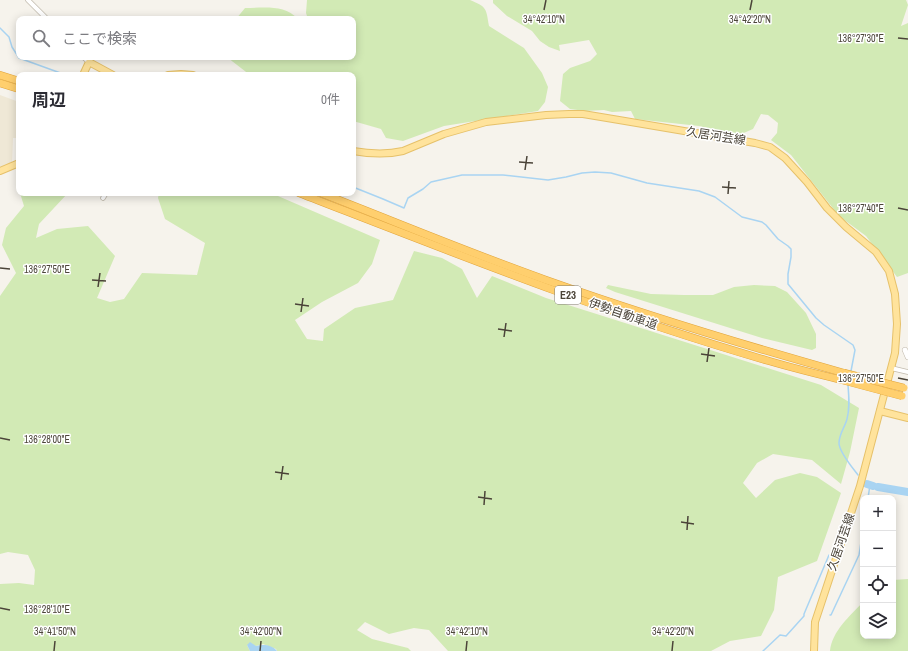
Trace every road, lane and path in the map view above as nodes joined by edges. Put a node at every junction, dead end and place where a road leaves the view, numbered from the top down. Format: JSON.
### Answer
{"nodes":[{"id":1,"x":28,"y":0,"type":"edge"},
{"id":2,"x":44,"y":16,"type":"edge"},
{"id":3,"x":87,"y":60,"type":"edge"},
{"id":4,"x":89,"y":62,"type":"junction"},
{"id":5,"x":84,"y":72,"type":"edge"},
{"id":6,"x":107,"y":72,"type":"edge"},
{"id":7,"x":0,"y":75,"type":"edge"},
{"id":8,"x":16,"y":80,"type":"edge"},
{"id":9,"x":0,"y":83,"type":"edge"},
{"id":10,"x":16,"y":88,"type":"edge"},
{"id":11,"x":356,"y":152,"type":"edge"},
{"id":12,"x":16,"y":164,"type":"edge"},
{"id":13,"x":0,"y":171,"type":"edge"},
{"id":14,"x":307,"y":196,"type":"edge"},
{"id":15,"x":329,"y":196,"type":"edge"},
{"id":16,"x":905,"y":350,"type":"dead end"},
{"id":17,"x":908,"y":357,"type":"edge"},
{"id":18,"x":891,"y":368,"type":"junction"},
{"id":19,"x":908,"y":372,"type":"edge"},
{"id":20,"x":843,"y":377,"type":"junction"},
{"id":21,"x":905,"y":393,"type":"edge"},
{"id":22,"x":880,"y":411,"type":"junction"},
{"id":23,"x":908,"y":418,"type":"edge"},
{"id":24,"x":814,"y":651,"type":"edge"}],
"edges":[{"from":1,"to":2,"type":"street"},
{"from":3,"to":4,"type":"street"},
{"from":4,"to":5,"type":"main road"},
{"from":4,"to":6,"type":"main road"},
{"from":7,"to":8,"type":"highway"},
{"from":9,"to":10,"type":"highway"},
{"from":11,"to":18,"type":"main road","name":"久居河芸線"},
{"from":12,"to":13,"type":"main road"},
{"from":14,"to":20,"type":"highway","name":"伊勢自動車道","number":"E23"},
{"from":15,"to":20,"type":"highway","name":"伊勢自動車道","number":"E23"},
{"from":16,"to":17,"type":"street"},
{"from":18,"to":19,"type":"street"},
{"from":18,"to":22,"type":"main road","name":"久居河芸線"},
{"from":20,"to":21,"type":"highway","name":"伊勢自動車道","number":"E23","bridge":true},
{"from":22,"to":23,"type":"main road"},
{"from":22,"to":24,"type":"main road","name":"久居河芸線"}]}
